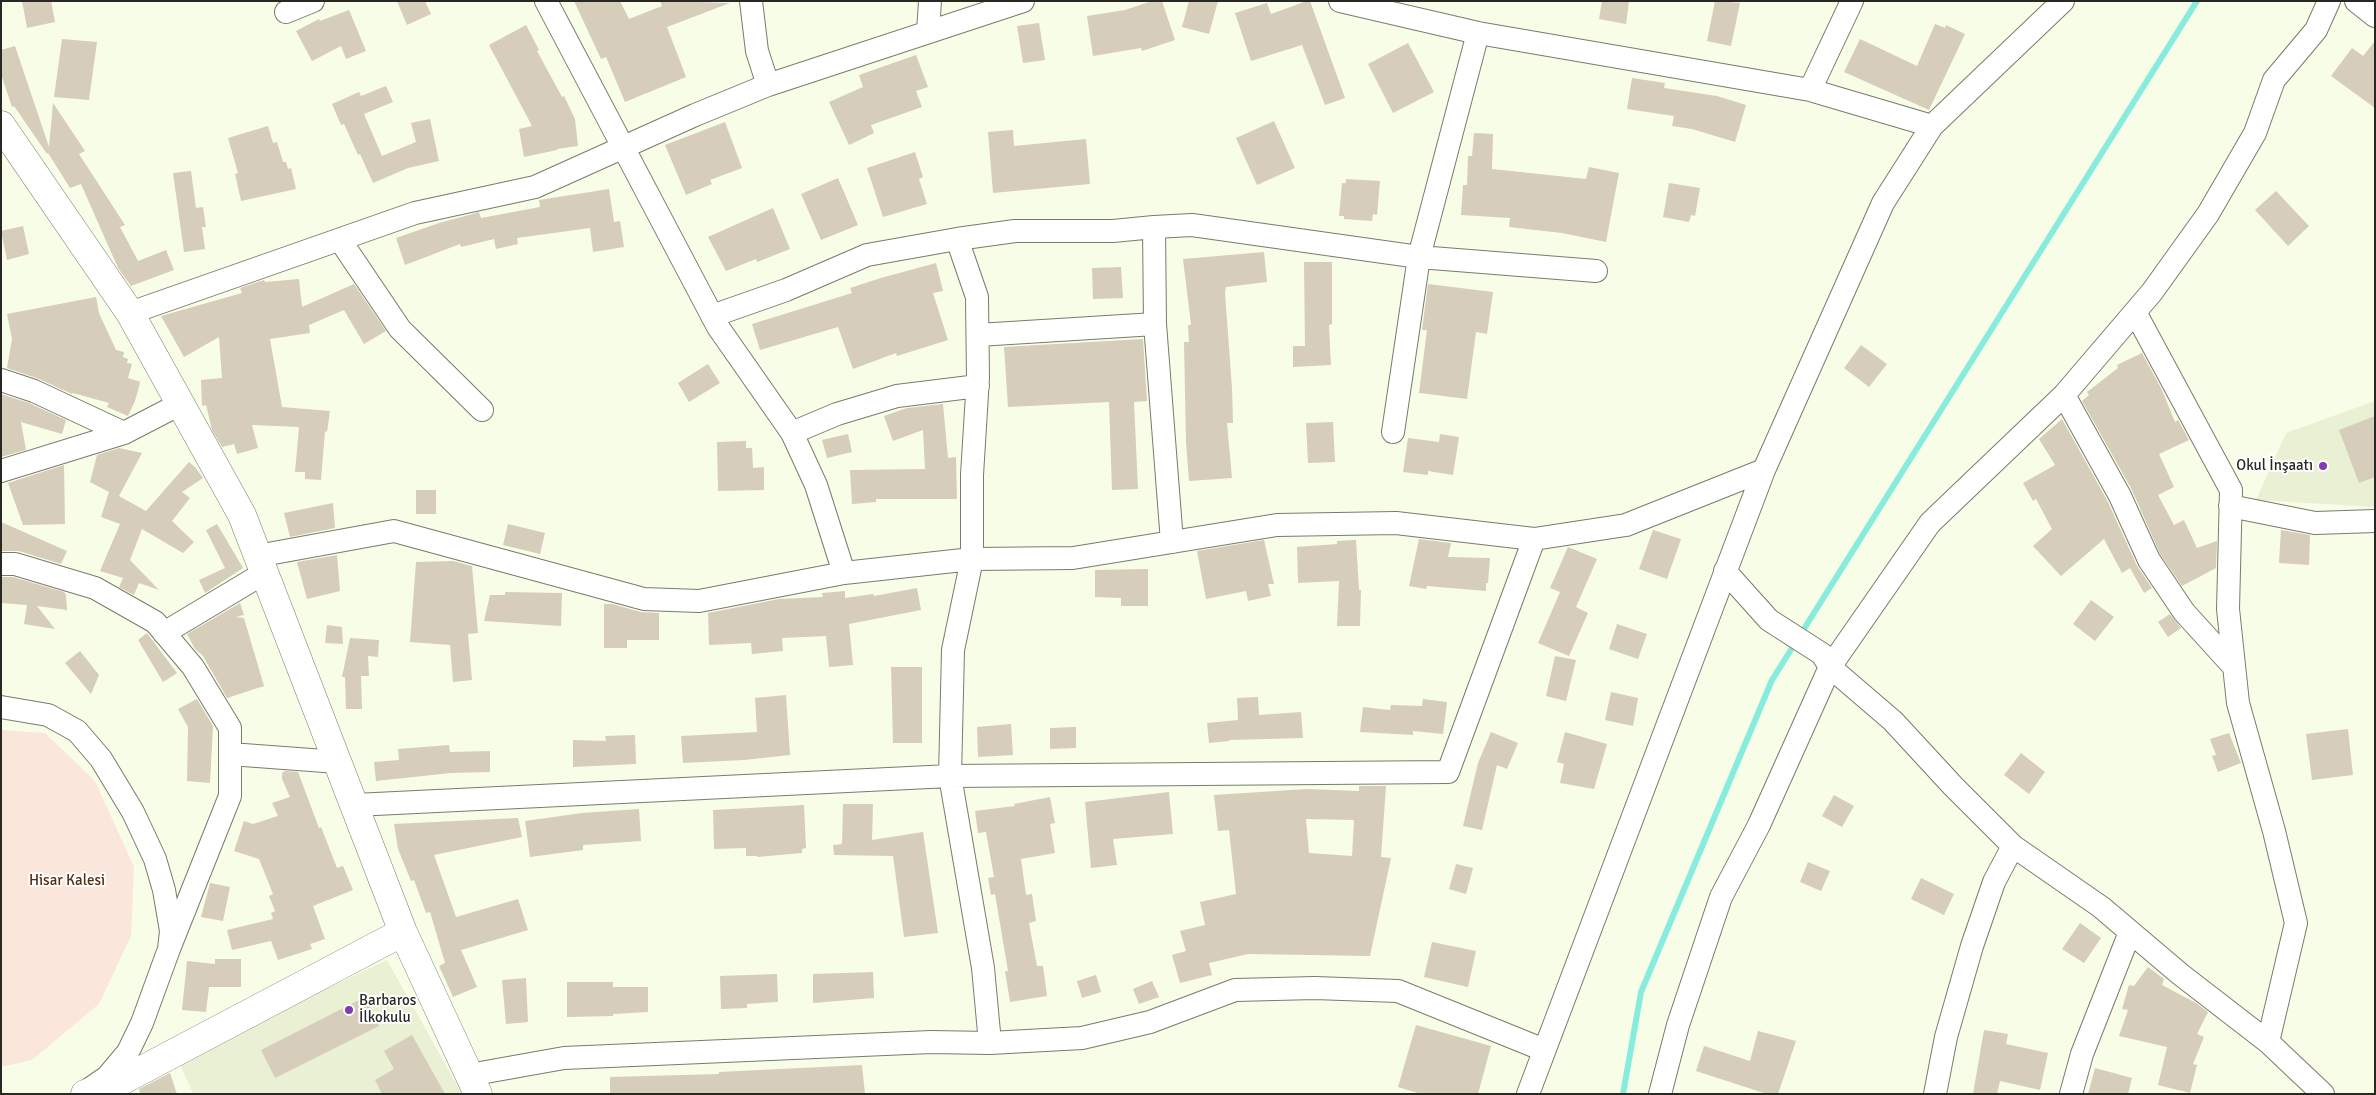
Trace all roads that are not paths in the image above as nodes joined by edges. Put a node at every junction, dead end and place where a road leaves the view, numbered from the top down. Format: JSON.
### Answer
{"nodes":[{"id":1,"x":313,"y":1,"type":"edge"},
{"id":2,"x":546,"y":1,"type":"edge"},
{"id":3,"x":751,"y":1,"type":"edge"},
{"id":4,"x":930,"y":1,"type":"edge"},
{"id":5,"x":1023,"y":1,"type":"edge"},
{"id":6,"x":1340,"y":1,"type":"edge"},
{"id":7,"x":1852,"y":1,"type":"edge"},
{"id":8,"x":2063,"y":1,"type":"edge"},
{"id":9,"x":2329,"y":1,"type":"edge"},
{"id":10,"x":2356,"y":1,"type":"edge"},
{"id":11,"x":286,"y":12,"type":"dead end"},
{"id":12,"x":2375,"y":16,"type":"edge"},
{"id":13,"x":928,"y":32,"type":"junction"},
{"id":14,"x":1478,"y":33,"type":"junction"},
{"id":15,"x":768,"y":85,"type":"junction"},
{"id":16,"x":1810,"y":90,"type":"junction"},
{"id":17,"x":1,"y":125,"type":"edge"},
{"id":18,"x":1932,"y":126,"type":"junction"},
{"id":19,"x":623,"y":148,"type":"junction"},
{"id":20,"x":1154,"y":227,"type":"junction"},
{"id":21,"x":957,"y":239,"type":"junction"},
{"id":22,"x":340,"y":240,"type":"junction"},
{"id":23,"x":1419,"y":257,"type":"junction"},
{"id":24,"x":1596,"y":271,"type":"dead end"},
{"id":25,"x":2135,"y":312,"type":"junction"},
{"id":26,"x":130,"y":313,"type":"junction"},
{"id":27,"x":712,"y":316,"type":"junction"},
{"id":28,"x":1155,"y":324,"type":"junction"},
{"id":29,"x":978,"y":335,"type":"junction"},
{"id":30,"x":1,"y":380,"type":"edge"},
{"id":31,"x":978,"y":386,"type":"junction"},
{"id":32,"x":2064,"y":395,"type":"junction"},
{"id":33,"x":180,"y":404,"type":"junction"},
{"id":34,"x":482,"y":410,"type":"dead end"},
{"id":35,"x":1392,"y":432,"type":"dead end"},
{"id":36,"x":124,"y":433,"type":"junction"},
{"id":37,"x":792,"y":433,"type":"junction"},
{"id":38,"x":1764,"y":470,"type":"junction"},
{"id":39,"x":1,"y":471,"type":"edge"},
{"id":40,"x":2230,"y":506,"type":"junction"},
{"id":41,"x":2375,"y":521,"type":"edge"},
{"id":42,"x":1534,"y":539,"type":"junction"},
{"id":43,"x":1172,"y":542,"type":"junction"},
{"id":44,"x":972,"y":559,"type":"junction"},
{"id":45,"x":1,"y":564,"type":"edge"},
{"id":46,"x":261,"y":565,"type":"junction"},
{"id":47,"x":1725,"y":571,"type":"junction"},
{"id":48,"x":844,"y":573,"type":"junction"},
{"id":49,"x":164,"y":632,"type":"junction"},
{"id":50,"x":1826,"y":661,"type":"junction"},
{"id":51,"x":2234,"y":667,"type":"junction"},
{"id":52,"x":1,"y":706,"type":"edge"},
{"id":53,"x":230,"y":754,"type":"junction"},
{"id":54,"x":338,"y":762,"type":"junction"},
{"id":55,"x":950,"y":776,"type":"junction"},
{"id":56,"x":355,"y":806,"type":"junction"},
{"id":57,"x":2013,"y":846,"type":"junction"},
{"id":58,"x":403,"y":932,"type":"junction"},
{"id":59,"x":2130,"y":932,"type":"junction"},
{"id":60,"x":169,"y":949,"type":"junction"},
{"id":61,"x":2268,"y":1042,"type":"junction"},
{"id":62,"x":990,"y":1043,"type":"junction"},
{"id":63,"x":1544,"y":1050,"type":"junction"},
{"id":64,"x":473,"y":1085,"type":"edge"},
{"id":65,"x":125,"y":1087,"type":"edge"},
{"id":66,"x":83,"y":1093,"type":"edge"},
{"id":67,"x":1528,"y":1094,"type":"edge"},
{"id":68,"x":1660,"y":1094,"type":"edge"},
{"id":69,"x":1935,"y":1094,"type":"edge"},
{"id":70,"x":2071,"y":1094,"type":"edge"},
{"id":71,"x":2323,"y":1094,"type":"edge"}],
"edges":[{"from":1,"to":11,"type":"street"},
{"from":2,"to":19,"type":"street"},
{"from":3,"to":15,"type":"street"},
{"from":4,"to":13,"type":"street"},
{"from":5,"to":13,"type":"street"},
{"from":6,"to":14,"type":"street"},
{"from":7,"to":16,"type":"street"},
{"from":8,"to":18,"type":"street"},
{"from":9,"to":25,"type":"street"},
{"from":10,"to":12,"type":"street"},
{"from":13,"to":15,"type":"street"},
{"from":14,"to":16,"type":"street"},
{"from":14,"to":23,"type":"street"},
{"from":15,"to":19,"type":"street"},
{"from":16,"to":18,"type":"street"},
{"from":17,"to":26,"type":"street"},
{"from":18,"to":38,"type":"street"},
{"from":19,"to":22,"type":"street"},
{"from":19,"to":27,"type":"street"},
{"from":20,"to":21,"type":"street"},
{"from":20,"to":23,"type":"street"},
{"from":20,"to":28,"type":"street"},
{"from":21,"to":27,"type":"street"},
{"from":21,"to":29,"type":"street"},
{"from":22,"to":26,"type":"street"},
{"from":22,"to":34,"type":"street"},
{"from":23,"to":24,"type":"street"},
{"from":23,"to":35,"type":"street"},
{"from":25,"to":32,"type":"street"},
{"from":25,"to":40,"type":"street"},
{"from":26,"to":33,"type":"street"},
{"from":27,"to":37,"type":"street"},
{"from":28,"to":29,"type":"street"},
{"from":28,"to":43,"type":"street"},
{"from":29,"to":31,"type":"street"},
{"from":30,"to":36,"type":"street"},
{"from":31,"to":37,"type":"street"},
{"from":31,"to":44,"type":"street"},
{"from":32,"to":50,"type":"street"},
{"from":32,"to":51,"type":"street"},
{"from":33,"to":36,"type":"street"},
{"from":33,"to":46,"type":"street"},
{"from":36,"to":39,"type":"street"},
{"from":37,"to":48,"type":"street"},
{"from":38,"to":42,"type":"street"},
{"from":38,"to":47,"type":"street"},
{"from":40,"to":41,"type":"street"},
{"from":40,"to":51,"type":"street"},
{"from":42,"to":43,"type":"street"},
{"from":42,"to":55,"type":"street"},
{"from":43,"to":44,"type":"street"},
{"from":44,"to":48,"type":"street"},
{"from":44,"to":55,"type":"street"},
{"from":45,"to":49,"type":"street"},
{"from":46,"to":48,"type":"street"},
{"from":46,"to":49,"type":"street"},
{"from":46,"to":54,"type":"street"},
{"from":47,"to":50,"type":"street"},
{"from":47,"to":63,"type":"street"},
{"from":49,"to":53,"type":"street"},
{"from":50,"to":57,"type":"street"},
{"from":50,"to":68,"type":"street"},
{"from":51,"to":61,"type":"street"},
{"from":52,"to":60,"type":"street"},
{"from":53,"to":54,"type":"street"},
{"from":53,"to":60,"type":"street"},
{"from":54,"to":56,"type":"street"},
{"from":55,"to":56,"type":"street"},
{"from":55,"to":62,"type":"street"},
{"from":56,"to":58,"type":"street"},
{"from":57,"to":59,"type":"street"},
{"from":57,"to":69,"type":"street"},
{"from":58,"to":64,"type":"street"},
{"from":58,"to":65,"type":"street"},
{"from":59,"to":61,"type":"street"},
{"from":59,"to":70,"type":"street"},
{"from":60,"to":66,"type":"street"},
{"from":61,"to":71,"type":"street"},
{"from":62,"to":63,"type":"street"},
{"from":62,"to":64,"type":"street"},
{"from":63,"to":67,"type":"street"},
{"from":65,"to":66,"type":"street"}]}
